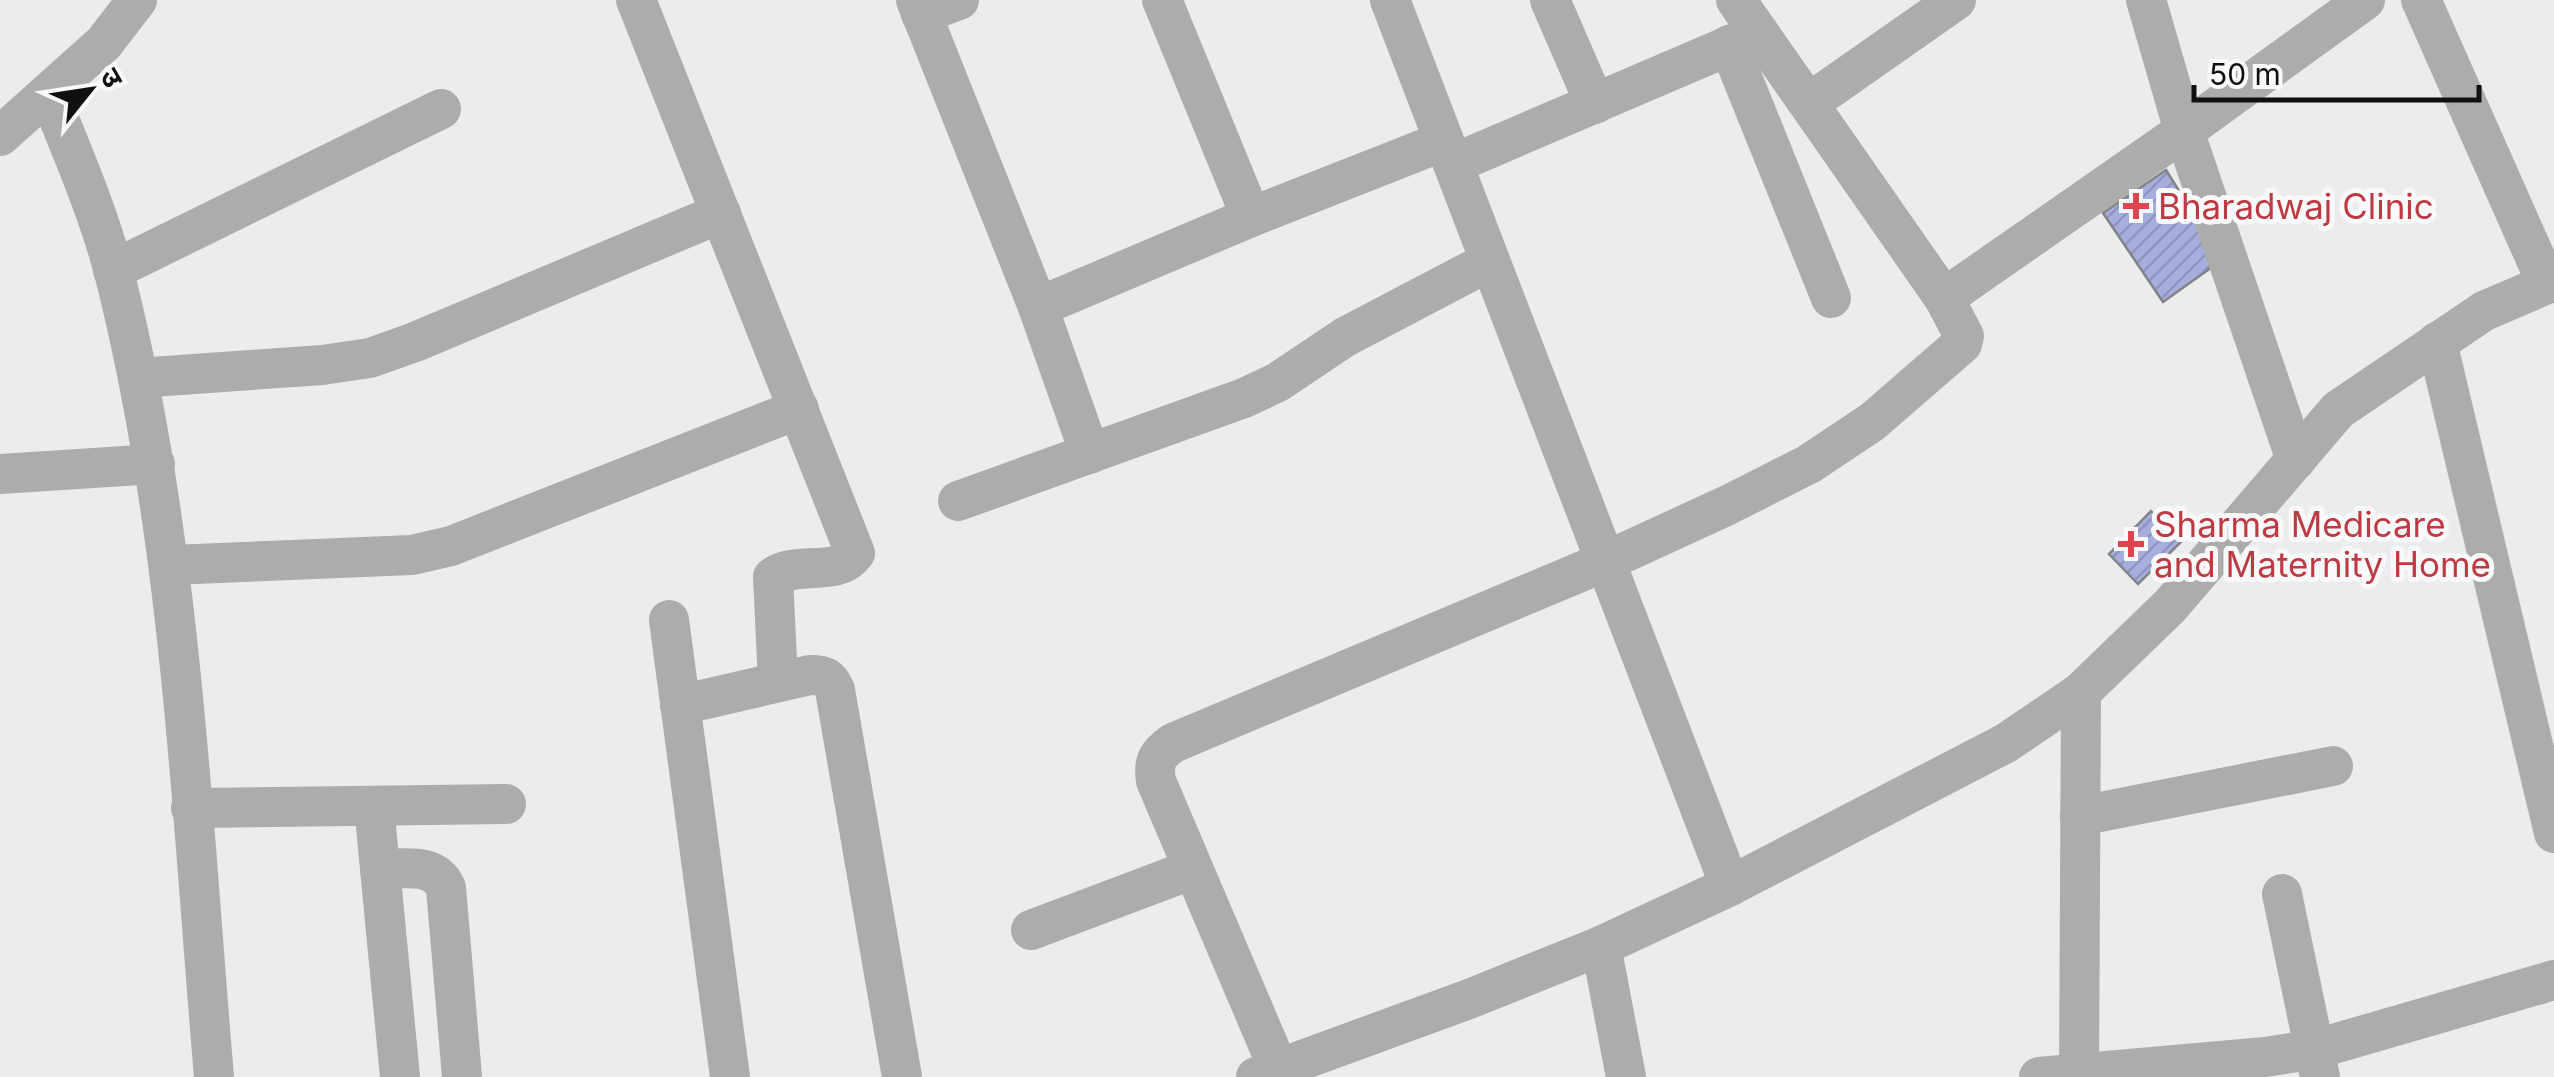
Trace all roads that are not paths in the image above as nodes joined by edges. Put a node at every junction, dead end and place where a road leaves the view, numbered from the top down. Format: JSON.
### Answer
{"nodes":[{"id":1,"x":137,"y":0,"type":"edge"},
{"id":2,"x":636,"y":0,"type":"edge"},
{"id":3,"x":959,"y":0,"type":"edge"},
{"id":4,"x":1162,"y":0,"type":"edge"},
{"id":5,"x":1390,"y":0,"type":"edge"},
{"id":6,"x":1550,"y":0,"type":"edge"},
{"id":7,"x":1956,"y":0,"type":"edge"},
{"id":8,"x":2146,"y":0,"type":"edge"},
{"id":9,"x":2365,"y":0,"type":"edge"},
{"id":10,"x":2421,"y":0,"type":"edge"},
{"id":11,"x":919,"y":7,"type":"edge"},
{"id":12,"x":1741,"y":26,"type":"edge"},
{"id":13,"x":49,"y":94,"type":"junction"},
{"id":14,"x":1595,"y":104,"type":"junction"},
{"id":15,"x":1809,"y":104,"type":"junction"},
{"id":16,"x":440,"y":109,"type":"dead end"},
{"id":17,"x":2184,"y":131,"type":"junction"},
{"id":18,"x":0,"y":136,"type":"edge"},
{"id":19,"x":1448,"y":153,"type":"junction"},
{"id":20,"x":721,"y":213,"type":"junction"},
{"id":21,"x":1250,"y":217,"type":"junction"},
{"id":22,"x":1490,"y":262,"type":"junction"},
{"id":23,"x":113,"y":270,"type":"junction"},
{"id":24,"x":2551,"y":283,"type":"edge"},
{"id":25,"x":1831,"y":298,"type":"dead end"},
{"id":26,"x":1944,"y":298,"type":"junction"},
{"id":27,"x":1038,"y":308,"type":"junction"},
{"id":28,"x":2438,"y":342,"type":"junction"},
{"id":29,"x":138,"y":378,"type":"junction"},
{"id":30,"x":799,"y":409,"type":"junction"},
{"id":31,"x":1090,"y":454,"type":"junction"},
{"id":32,"x":2296,"y":460,"type":"junction"},
{"id":33,"x":155,"y":464,"type":"junction"},
{"id":34,"x":0,"y":474,"type":"edge"},
{"id":35,"x":958,"y":501,"type":"dead end"},
{"id":36,"x":1604,"y":562,"type":"junction"},
{"id":37,"x":171,"y":566,"type":"junction"},
{"id":38,"x":669,"y":620,"type":"dead end"},
{"id":39,"x":778,"y":682,"type":"junction"},
{"id":40,"x":2081,"y":692,"type":"junction"},
{"id":41,"x":680,"y":705,"type":"junction"},
{"id":42,"x":2333,"y":766,"type":"dead end"},
{"id":43,"x":506,"y":804,"type":"dead end"},
{"id":44,"x":374,"y":806,"type":"junction"},
{"id":45,"x":191,"y":808,"type":"junction"},
{"id":46,"x":2080,"y":816,"type":"junction"},
{"id":47,"x":2554,"y":832,"type":"edge"},
{"id":48,"x":380,"y":868,"type":"junction"},
{"id":49,"x":1193,"y":869,"type":"junction"},
{"id":50,"x":1730,"y":886,"type":"junction"},
{"id":51,"x":2282,"y":894,"type":"dead end"},
{"id":52,"x":1031,"y":930,"type":"dead end"},
{"id":53,"x":1601,"y":946,"type":"junction"},
{"id":54,"x":2554,"y":980,"type":"edge"},
{"id":55,"x":2318,"y":1063,"type":"edge"},
{"id":56,"x":1332,"y":1064,"type":"edge"},
{"id":57,"x":1268,"y":1074,"type":"edge"},
{"id":58,"x":2078,"y":1075,"type":"edge"},
{"id":59,"x":214,"y":1077,"type":"edge"},
{"id":60,"x":400,"y":1077,"type":"edge"},
{"id":61,"x":462,"y":1077,"type":"edge"},
{"id":62,"x":730,"y":1077,"type":"edge"},
{"id":63,"x":902,"y":1077,"type":"edge"},
{"id":64,"x":1626,"y":1077,"type":"edge"},
{"id":65,"x":2039,"y":1077,"type":"edge"}],
"edges":[{"from":1,"to":13,"type":"street"},
{"from":2,"to":20,"type":"street"},
{"from":3,"to":11,"type":"street"},
{"from":4,"to":21,"type":"street"},
{"from":5,"to":19,"type":"street"},
{"from":6,"to":14,"type":"street"},
{"from":7,"to":15,"type":"street"},
{"from":8,"to":17,"type":"street"},
{"from":9,"to":17,"type":"street"},
{"from":10,"to":24,"type":"street"},
{"from":11,"to":27,"type":"street"},
{"from":12,"to":14,"type":"street"},
{"from":12,"to":15,"type":"street"},
{"from":12,"to":25,"type":"street"},
{"from":13,"to":18,"type":"street"},
{"from":13,"to":23,"type":"street"},
{"from":14,"to":19,"type":"street"},
{"from":15,"to":26,"type":"street"},
{"from":16,"to":23,"type":"street"},
{"from":17,"to":26,"type":"street"},
{"from":17,"to":32,"type":"street"},
{"from":19,"to":21,"type":"street"},
{"from":19,"to":22,"type":"street"},
{"from":20,"to":29,"type":"street"},
{"from":20,"to":30,"type":"street"},
{"from":21,"to":27,"type":"street"},
{"from":22,"to":31,"type":"street"},
{"from":22,"to":36,"type":"street"},
{"from":23,"to":29,"type":"street"},
{"from":24,"to":28,"type":"street"},
{"from":26,"to":36,"type":"street"},
{"from":27,"to":31,"type":"street"},
{"from":28,"to":32,"type":"street"},
{"from":28,"to":47,"type":"street"},
{"from":29,"to":33,"type":"street"},
{"from":30,"to":37,"type":"street"},
{"from":30,"to":39,"type":"street"},
{"from":31,"to":35,"type":"street"},
{"from":32,"to":40,"type":"street"},
{"from":33,"to":34,"type":"street"},
{"from":33,"to":37,"type":"street"},
{"from":36,"to":49,"type":"street"},
{"from":36,"to":50,"type":"street"},
{"from":37,"to":45,"type":"street"},
{"from":38,"to":41,"type":"street"},
{"from":39,"to":41,"type":"street"},
{"from":39,"to":63,"type":"street"},
{"from":40,"to":46,"type":"street"},
{"from":40,"to":50,"type":"street"},
{"from":41,"to":62,"type":"street"},
{"from":42,"to":46,"type":"street"},
{"from":43,"to":44,"type":"street"},
{"from":44,"to":45,"type":"street"},
{"from":44,"to":48,"type":"street"},
{"from":45,"to":59,"type":"street"},
{"from":46,"to":58,"type":"street"},
{"from":48,"to":60,"type":"street"},
{"from":48,"to":61,"type":"street"},
{"from":49,"to":52,"type":"street"},
{"from":49,"to":57,"type":"street"},
{"from":50,"to":53,"type":"street"},
{"from":51,"to":55,"type":"street"},
{"from":53,"to":56,"type":"street"},
{"from":53,"to":64,"type":"street"},
{"from":54,"to":55,"type":"street"},
{"from":55,"to":58,"type":"street"},
{"from":56,"to":57,"type":"street"},
{"from":58,"to":65,"type":"street"}]}
